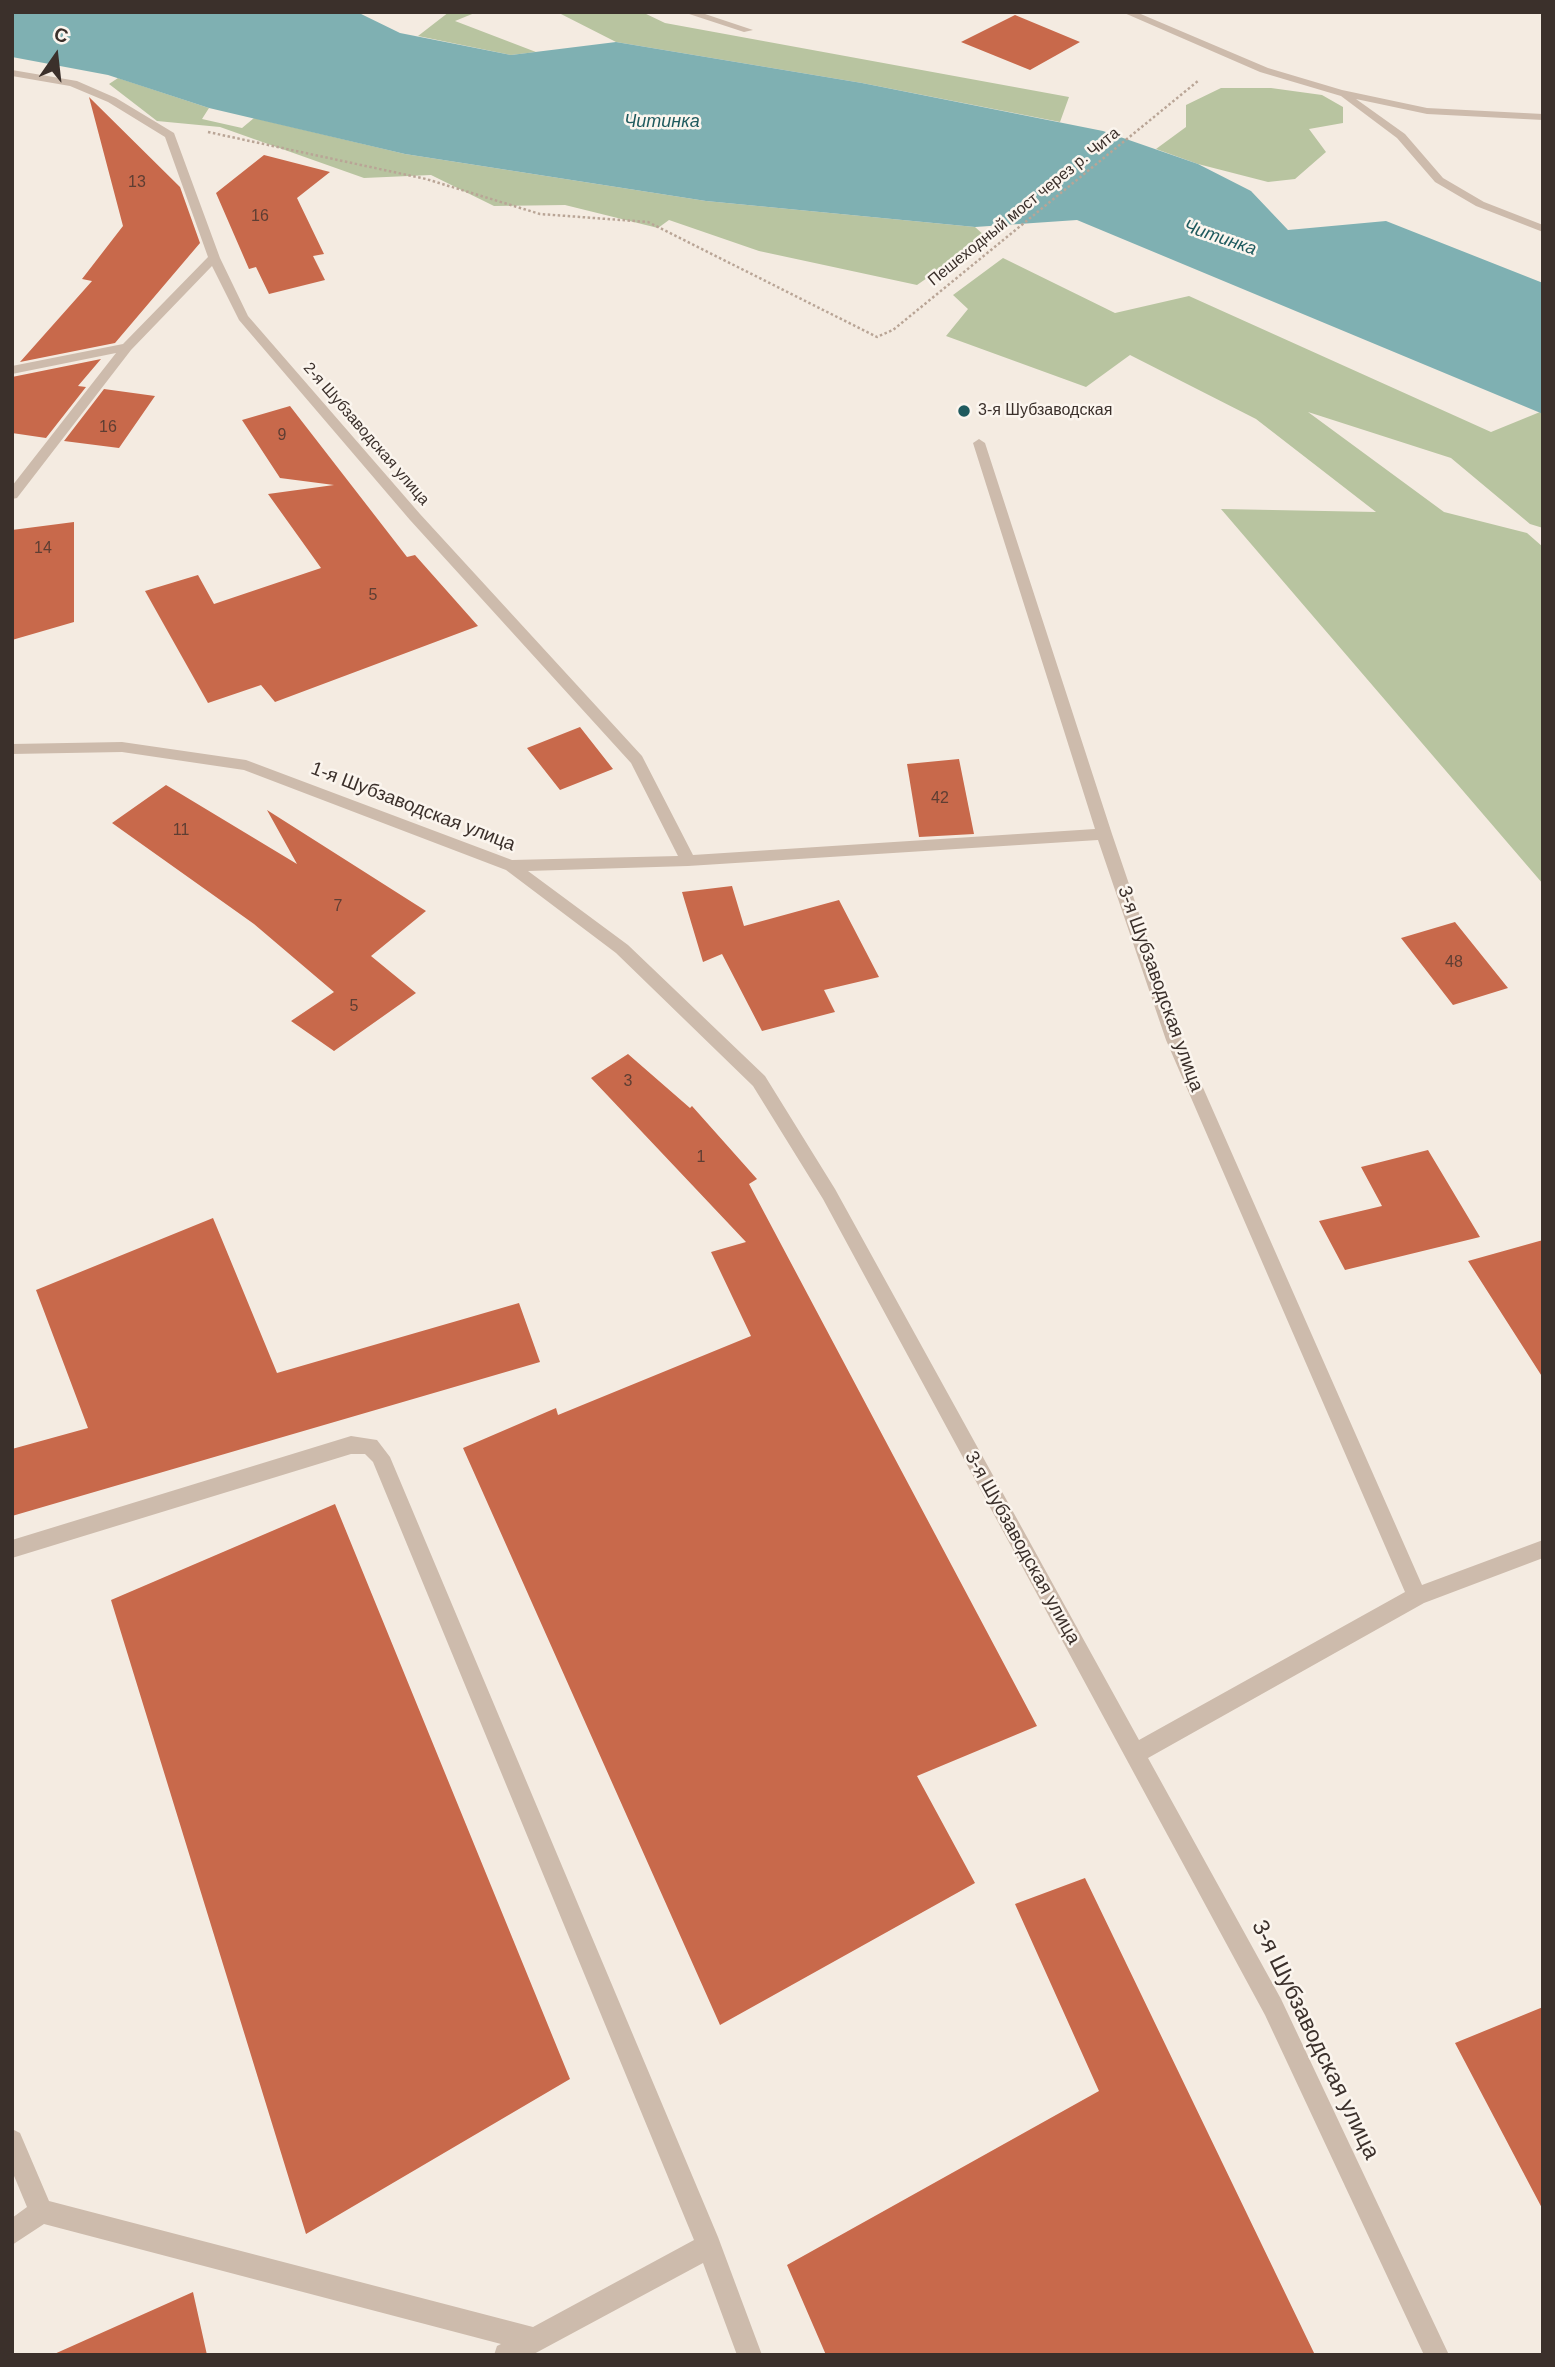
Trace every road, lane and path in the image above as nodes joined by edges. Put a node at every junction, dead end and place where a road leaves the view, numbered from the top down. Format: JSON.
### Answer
{"nodes":[{"id":1,"x":688,"y":12,"type":"edge"},
{"id":2,"x":1127,"y":12,"type":"edge"},
{"id":3,"x":1158,"y":12,"type":"edge"},
{"id":4,"x":1150,"y":22,"type":"junction"},
{"id":5,"x":748,"y":30,"type":"dead end"},
{"id":6,"x":12,"y":73,"type":"edge"},
{"id":7,"x":1340,"y":93,"type":"junction"},
{"id":8,"x":1171,"y":103,"type":"dead end"},
{"id":9,"x":1543,"y":117,"type":"edge"},
{"id":10,"x":170,"y":135,"type":"junction"},
{"id":11,"x":1543,"y":229,"type":"edge"},
{"id":12,"x":214,"y":258,"type":"junction"},
{"id":13,"x":127,"y":347,"type":"junction"},
{"id":14,"x":12,"y":370,"type":"edge"},
{"id":15,"x":979,"y":443,"type":"dead end"},
{"id":16,"x":12,"y":495,"type":"edge"},
{"id":17,"x":12,"y":749,"type":"edge"},
{"id":18,"x":1104,"y":834,"type":"junction"},
{"id":19,"x":688,"y":861,"type":"junction"},
{"id":20,"x":511,"y":866,"type":"junction"},
{"id":21,"x":829,"y":1194,"type":"joint"},
{"id":22,"x":12,"y":1549,"type":"edge"},
{"id":23,"x":1543,"y":1549,"type":"edge"},
{"id":24,"x":1417,"y":1596,"type":"junction"},
{"id":25,"x":1135,"y":1755,"type":"junction"},
{"id":26,"x":12,"y":2141,"type":"edge"},
{"id":27,"x":41,"y":2211,"type":"junction"},
{"id":28,"x":12,"y":2233,"type":"edge"},
{"id":29,"x":709,"y":2246,"type":"junction"},
{"id":30,"x":535,"y":2340,"type":"junction"},
{"id":31,"x":506,"y":2355,"type":"edge"},
{"id":32,"x":750,"y":2355,"type":"edge"},
{"id":33,"x":1437,"y":2355,"type":"edge"}],
"edges":[{"from":1,"to":5,"type":"street"},
{"from":2,"to":4,"type":"street"},
{"from":3,"to":4,"type":"street"},
{"from":4,"to":7,"type":"street"},
{"from":6,"to":10,"type":"street"},
{"from":7,"to":9,"type":"street"},
{"from":7,"to":11,"type":"street"},
{"from":8,"to":10,"type":"path","name":"Пешеходный мост через р. Чита"},
{"from":10,"to":12,"type":"street","name":"2-я Шубзаводская улица"},
{"from":12,"to":13,"type":"street"},
{"from":12,"to":19,"type":"street","name":"2-я Шубзаводская улица"},
{"from":13,"to":14,"type":"street"},
{"from":13,"to":16,"type":"street"},
{"from":15,"to":18,"type":"street","name":"3-я Шубзаводская улица"},
{"from":17,"to":20,"type":"street","name":"1-я Шубзаводская улица"},
{"from":18,"to":19,"type":"street"},
{"from":18,"to":24,"type":"street","name":"3-я Шубзаводская улица"},
{"from":19,"to":20,"type":"street"},
{"from":20,"to":21,"type":"street","name":"1-я Шубзаводская улица"},
{"from":21,"to":25,"type":"street","name":"3-я Шубзаводская улица"},
{"from":22,"to":29,"type":"street"},
{"from":23,"to":24,"type":"street"},
{"from":24,"to":25,"type":"street"},
{"from":25,"to":33,"type":"street","name":"3-я Шубзаводская улица"},
{"from":26,"to":27,"type":"street"},
{"from":27,"to":28,"type":"street"},
{"from":27,"to":30,"type":"street"},
{"from":29,"to":30,"type":"street"},
{"from":29,"to":32,"type":"street"},
{"from":30,"to":31,"type":"street"}]}
